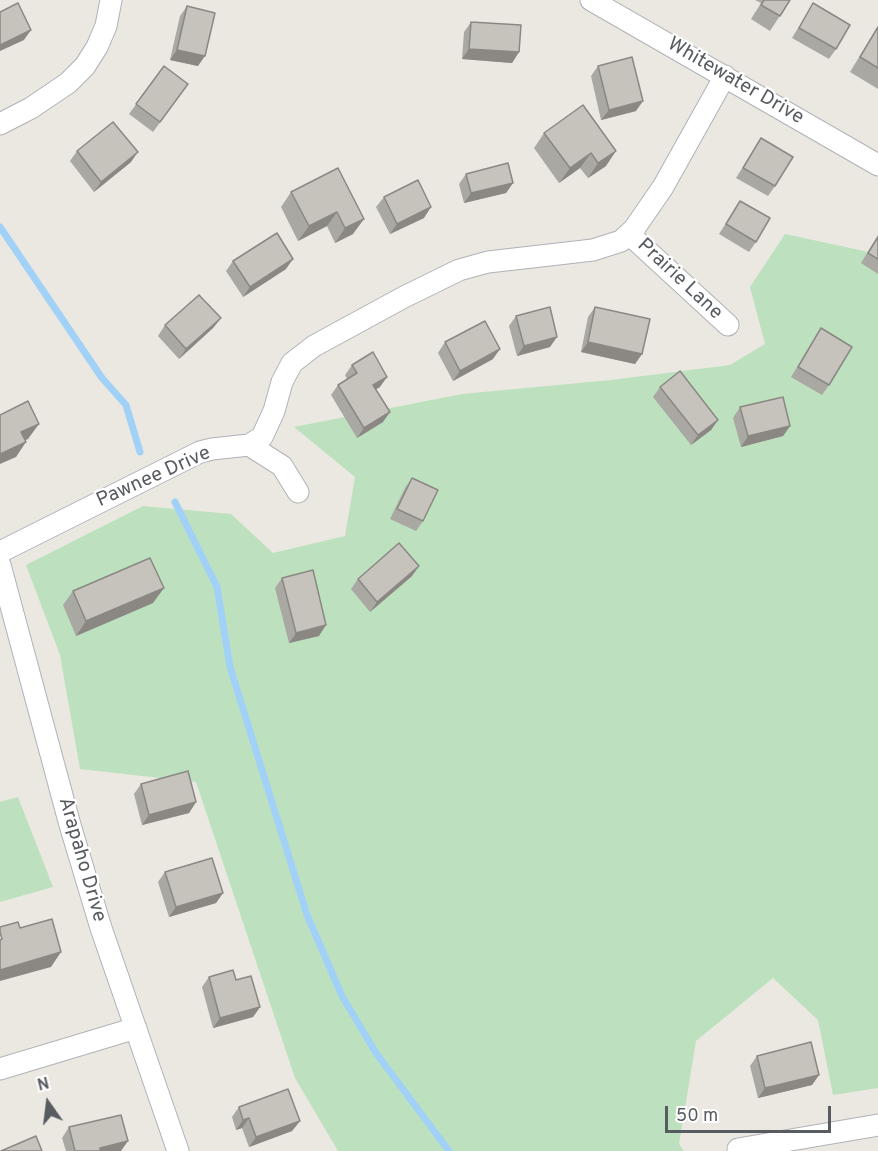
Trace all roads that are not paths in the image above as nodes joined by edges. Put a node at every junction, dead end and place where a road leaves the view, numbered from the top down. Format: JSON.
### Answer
{"nodes":[{"id":1,"x":111,"y":0,"type":"edge"},
{"id":2,"x":591,"y":0,"type":"edge"},
{"id":3,"x":725,"y":76,"type":"junction"},
{"id":4,"x":0,"y":124,"type":"edge"},
{"id":5,"x":878,"y":165,"type":"edge"},
{"id":6,"x":629,"y":234,"type":"junction"},
{"id":7,"x":728,"y":325,"type":"dead end"},
{"id":8,"x":249,"y":445,"type":"junction"},
{"id":9,"x":298,"y":492,"type":"dead end"},
{"id":10,"x":0,"y":552,"type":"edge"},
{"id":11,"x":0,"y":565,"type":"edge"},
{"id":12,"x":136,"y":1028,"type":"junction"},
{"id":13,"x":0,"y":1069,"type":"edge"},
{"id":14,"x":878,"y":1125,"type":"edge"},
{"id":15,"x":738,"y":1149,"type":"dead end"},
{"id":16,"x":178,"y":1151,"type":"edge"}],
"edges":[{"from":1,"to":4,"type":"street"},
{"from":2,"to":3,"type":"street","name":"Whitewater Drive"},
{"from":3,"to":5,"type":"street","name":"Whitewater Drive"},
{"from":3,"to":6,"type":"street"},
{"from":6,"to":7,"type":"street","name":"Prairie Lane"},
{"from":6,"to":8,"type":"street"},
{"from":8,"to":9,"type":"street"},
{"from":8,"to":10,"type":"street","name":"Pawnee Drive"},
{"from":11,"to":12,"type":"street","name":"Arapaho Drive"},
{"from":12,"to":13,"type":"street"},
{"from":12,"to":16,"type":"street","name":"Arapaho Drive"},
{"from":14,"to":15,"type":"street"}]}
